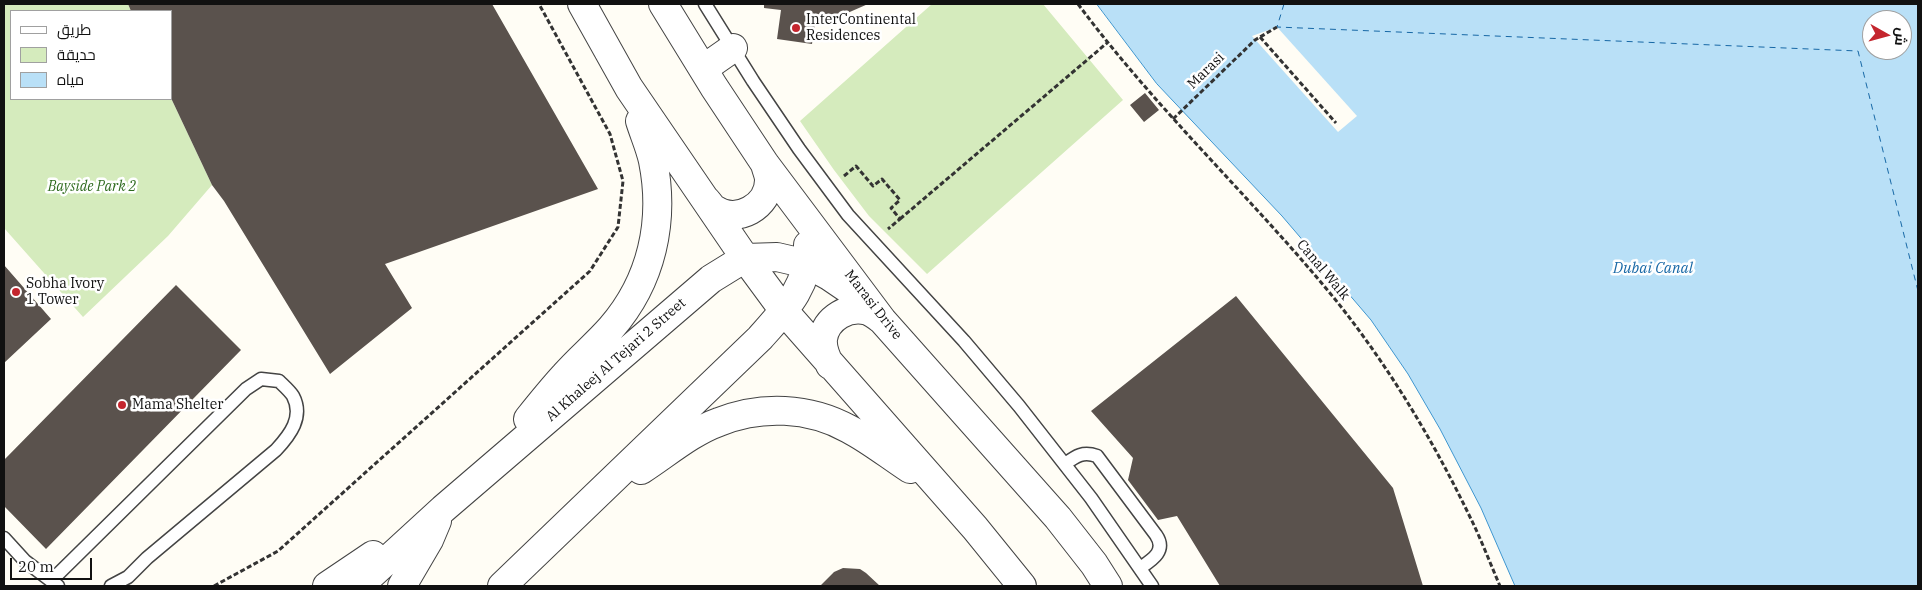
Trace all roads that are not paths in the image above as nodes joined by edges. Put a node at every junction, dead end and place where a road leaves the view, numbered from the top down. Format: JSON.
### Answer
{"nodes":[{"id":1,"x":582,"y":4,"type":"edge"},
{"id":2,"x":662,"y":4,"type":"edge"},
{"id":3,"x":705,"y":4,"type":"edge"},
{"id":4,"x":733,"y":48,"type":"junction"},
{"id":5,"x":702,"y":69,"type":"junction"},
{"id":6,"x":629,"y":88,"type":"junction"},
{"id":7,"x":765,"y":164,"type":"junction"},
{"id":8,"x":704,"y":198,"type":"junction"},
{"id":9,"x":801,"y":211,"type":"junction"},
{"id":10,"x":745,"y":258,"type":"junction"},
{"id":11,"x":807,"y":264,"type":"junction"},
{"id":12,"x":784,"y":311,"type":"junction"},
{"id":13,"x":882,"y":320,"type":"junction"},
{"id":14,"x":830,"y":365,"type":"junction"},
{"id":15,"x":501,"y":460,"type":"junction"},
{"id":16,"x":1065,"y":464,"type":"junction"},
{"id":17,"x":941,"y":490,"type":"junction"},
{"id":18,"x":585,"y":506,"type":"junction"},
{"id":19,"x":443,"y":509,"type":"junction"},
{"id":20,"x":4,"y":538,"type":"edge"},
{"id":21,"x":1140,"y":568,"type":"junction"},
{"id":22,"x":54,"y":584,"type":"edge"},
{"id":23,"x":111,"y":586,"type":"edge"},
{"id":24,"x":327,"y":586,"type":"edge"},
{"id":25,"x":359,"y":586,"type":"edge"},
{"id":26,"x":402,"y":586,"type":"edge"},
{"id":27,"x":502,"y":586,"type":"edge"},
{"id":28,"x":1022,"y":586,"type":"edge"},
{"id":29,"x":1108,"y":586,"type":"edge"},
{"id":30,"x":1152,"y":586,"type":"edge"}],
"edges":[{"from":1,"to":6,"type":"street"},
{"from":2,"to":5,"type":"street","name":"Marasi Drive"},
{"from":3,"to":4,"type":"lane"},
{"from":4,"to":5,"type":"street"},
{"from":4,"to":16,"type":"lane"},
{"from":5,"to":7,"type":"street","name":"Marasi Drive"},
{"from":6,"to":8,"type":"street"},
{"from":6,"to":15,"type":"street"},
{"from":7,"to":8,"type":"street"},
{"from":7,"to":9,"type":"street","name":"Marasi Drive"},
{"from":8,"to":10,"type":"street"},
{"from":9,"to":11,"type":"street"},
{"from":9,"to":13,"type":"street","name":"Marasi Drive"},
{"from":10,"to":11,"type":"street","name":"Al Khaleej Al Tejari 2 Street"},
{"from":10,"to":12,"type":"street"},
{"from":10,"to":15,"type":"street","name":"Al Khaleej Al Tejari 2 Street"},
{"from":11,"to":12,"type":"street"},
{"from":11,"to":13,"type":"street","name":"Al Khaleej Al Tejari 2 Street"},
{"from":12,"to":14,"type":"street"},
{"from":12,"to":18,"type":"street"},
{"from":13,"to":14,"type":"street"},
{"from":13,"to":29,"type":"street","name":"Marasi Drive"},
{"from":14,"to":17,"type":"street"},
{"from":15,"to":19,"type":"street","name":"Al Khaleej Al Tejari 2 Street"},
{"from":16,"to":21,"type":"lane"},
{"from":16,"to":21,"type":"lane"},
{"from":17,"to":18,"type":"street"},
{"from":17,"to":28,"type":"street"},
{"from":18,"to":27,"type":"street"},
{"from":19,"to":24,"type":"street"},
{"from":19,"to":25,"type":"street"},
{"from":19,"to":26,"type":"street"},
{"from":20,"to":22,"type":"lane"},
{"from":21,"to":30,"type":"lane"},
{"from":22,"to":23,"type":"lane"}]}
